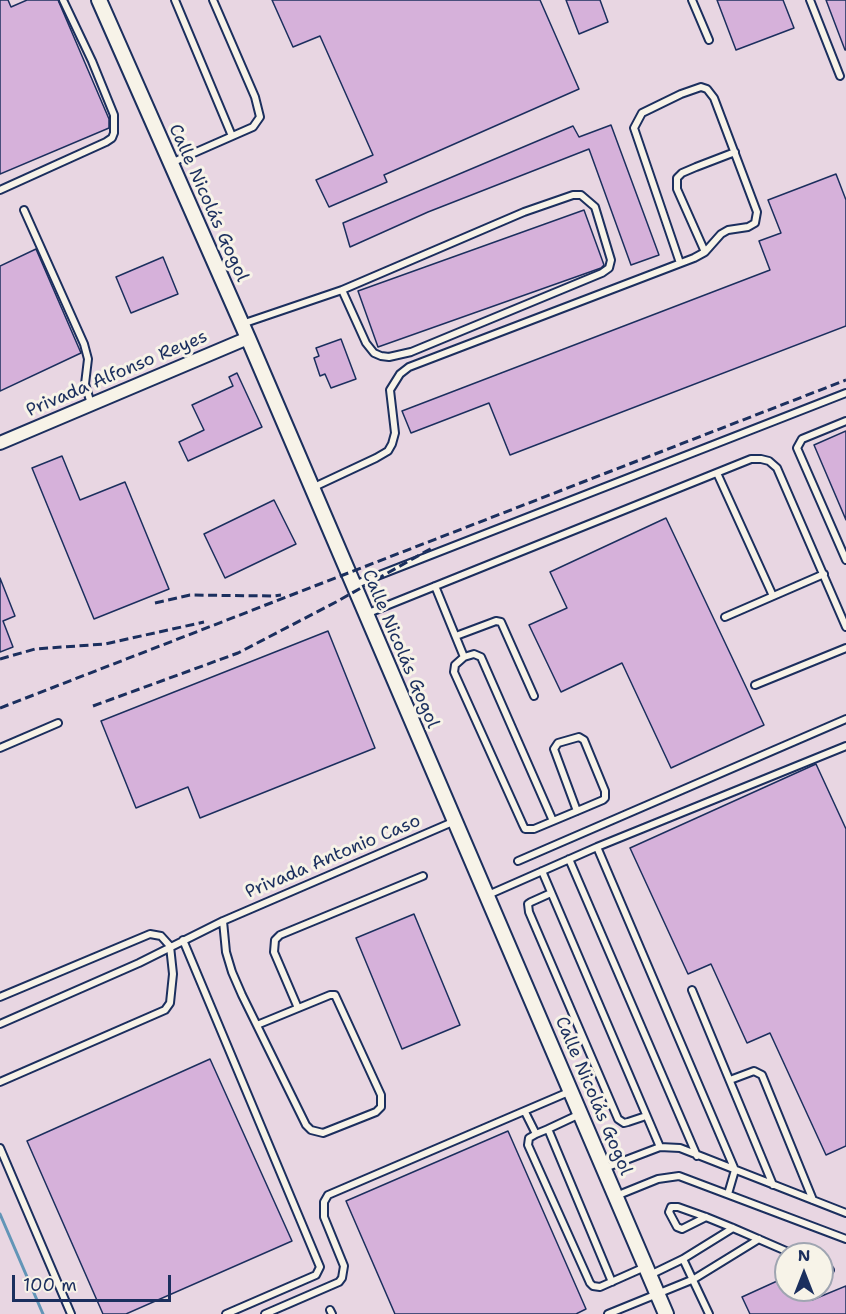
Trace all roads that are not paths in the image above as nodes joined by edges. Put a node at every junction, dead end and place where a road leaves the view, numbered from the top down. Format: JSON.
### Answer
{"nodes":[{"id":1,"x":63,"y":0,"type":"edge"},
{"id":2,"x":99,"y":0,"type":"edge"},
{"id":3,"x":175,"y":0,"type":"edge"},
{"id":4,"x":213,"y":0,"type":"edge"},
{"id":5,"x":692,"y":0,"type":"edge"},
{"id":6,"x":810,"y":0,"type":"edge"},
{"id":7,"x":709,"y":40,"type":"dead end"},
{"id":8,"x":840,"y":76,"type":"dead end"},
{"id":9,"x":232,"y":136,"type":"junction"},
{"id":10,"x":735,"y":152,"type":"junction"},
{"id":11,"x":171,"y":163,"type":"junction"},
{"id":12,"x":0,"y":190,"type":"edge"},
{"id":13,"x":24,"y":210,"type":"dead end"},
{"id":14,"x":705,"y":252,"type":"junction"},
{"id":15,"x":680,"y":263,"type":"junction"},
{"id":16,"x":342,"y":290,"type":"junction"},
{"id":17,"x":242,"y":324,"type":"junction"},
{"id":18,"x":248,"y":338,"type":"junction"},
{"id":19,"x":846,"y":393,"type":"edge"},
{"id":20,"x":91,"y":405,"type":"junction"},
{"id":21,"x":846,"y":421,"type":"edge"},
{"id":22,"x":0,"y":443,"type":"edge"},
{"id":23,"x":717,"y":473,"type":"junction"},
{"id":24,"x":312,"y":488,"type":"junction"},
{"id":25,"x":846,"y":560,"type":"edge"},
{"id":26,"x":824,"y":574,"type":"junction"},
{"id":27,"x":353,"y":586,"type":"junction"},
{"id":28,"x":435,"y":586,"type":"junction"},
{"id":29,"x":773,"y":596,"type":"junction"},
{"id":30,"x":365,"y":615,"type":"junction"},
{"id":31,"x":725,"y":617,"type":"dead end"},
{"id":32,"x":846,"y":627,"type":"edge"},
{"id":33,"x":456,"y":636,"type":"junction"},
{"id":34,"x":846,"y":648,"type":"edge"},
{"id":35,"x":464,"y":657,"type":"junction"},
{"id":36,"x":755,"y":685,"type":"dead end"},
{"id":37,"x":534,"y":696,"type":"dead end"},
{"id":38,"x":846,"y":719,"type":"edge"},
{"id":39,"x":58,"y":723,"type":"dead end"},
{"id":40,"x":846,"y":745,"type":"edge"},
{"id":41,"x":0,"y":748,"type":"edge"},
{"id":42,"x":577,"y":811,"type":"junction"},
{"id":43,"x":455,"y":821,"type":"junction"},
{"id":44,"x":553,"y":821,"type":"junction"},
{"id":45,"x":597,"y":847,"type":"junction"},
{"id":46,"x":569,"y":859,"type":"junction"},
{"id":47,"x":518,"y":861,"type":"dead end"},
{"id":48,"x":542,"y":871,"type":"junction"},
{"id":49,"x":423,"y":876,"type":"dead end"},
{"id":50,"x":551,"y":892,"type":"junction"},
{"id":51,"x":488,"y":895,"type":"junction"},
{"id":52,"x":223,"y":921,"type":"junction"},
{"id":53,"x":183,"y":940,"type":"junction"},
{"id":54,"x":170,"y":946,"type":"junction"},
{"id":55,"x":692,"y":990,"type":"dead end"},
{"id":56,"x":0,"y":997,"type":"edge"},
{"id":57,"x":298,"y":1008,"type":"junction"},
{"id":58,"x":0,"y":1024,"type":"edge"},
{"id":59,"x":256,"y":1025,"type":"junction"},
{"id":60,"x":730,"y":1080,"type":"junction"},
{"id":61,"x":0,"y":1082,"type":"edge"},
{"id":62,"x":572,"y":1091,"type":"junction"},
{"id":63,"x":525,"y":1112,"type":"junction"},
{"id":64,"x":581,"y":1113,"type":"junction"},
{"id":65,"x":646,"y":1116,"type":"junction"},
{"id":66,"x":548,"y":1129,"type":"junction"},
{"id":67,"x":536,"y":1134,"type":"junction"},
{"id":68,"x":660,"y":1147,"type":"junction"},
{"id":69,"x":0,"y":1148,"type":"edge"},
{"id":70,"x":697,"y":1156,"type":"junction"},
{"id":71,"x":604,"y":1168,"type":"junction"},
{"id":72,"x":735,"y":1170,"type":"junction"},
{"id":73,"x":774,"y":1185,"type":"junction"},
{"id":74,"x":728,"y":1194,"type":"junction"},
{"id":75,"x":616,"y":1197,"type":"junction"},
{"id":76,"x":813,"y":1200,"type":"junction"},
{"id":77,"x":846,"y":1213,"type":"edge"},
{"id":78,"x":706,"y":1217,"type":"junction"},
{"id":79,"x":734,"y":1228,"type":"junction"},
{"id":80,"x":759,"y":1239,"type":"junction"},
{"id":81,"x":846,"y":1239,"type":"edge"},
{"id":82,"x":774,"y":1246,"type":"edge"},
{"id":83,"x":683,"y":1259,"type":"junction"},
{"id":84,"x":648,"y":1271,"type":"junction"},
{"id":85,"x":694,"y":1279,"type":"junction"},
{"id":86,"x":612,"y":1282,"type":"junction"},
{"id":87,"x":657,"y":1293,"type":"junction"},
{"id":88,"x":71,"y":1314,"type":"edge"},
{"id":89,"x":226,"y":1314,"type":"edge"},
{"id":90,"x":265,"y":1314,"type":"edge"},
{"id":91,"x":608,"y":1314,"type":"edge"},
{"id":92,"x":666,"y":1314,"type":"edge"},
{"id":93,"x":709,"y":1314,"type":"edge"}],
"edges":[{"from":1,"to":12,"type":"lane"},
{"from":2,"to":11,"type":"street","name":"Calle Nicolás Gogol"},
{"from":3,"to":9,"type":"lane"},
{"from":4,"to":9,"type":"lane"},
{"from":5,"to":7,"type":"lane"},
{"from":6,"to":8,"type":"lane"},
{"from":9,"to":11,"type":"lane"},
{"from":10,"to":14,"type":"lane"},
{"from":10,"to":14,"type":"lane"},
{"from":10,"to":15,"type":"lane"},
{"from":11,"to":17,"type":"street","name":"Calle Nicolás Gogol"},
{"from":13,"to":20,"type":"lane"},
{"from":14,"to":15,"type":"lane"},
{"from":15,"to":24,"type":"lane"},
{"from":16,"to":16,"type":"lane"},
{"from":16,"to":17,"type":"lane"},
{"from":17,"to":18,"type":"street","name":"Calle Nicolás Gogol"},
{"from":18,"to":20,"type":"street","name":"Privada Alfonso Reyes"},
{"from":18,"to":24,"type":"street","name":"Calle Nicolás Gogol"},
{"from":19,"to":27,"type":"lane"},
{"from":20,"to":22,"type":"street","name":"Privada Alfonso Reyes"},
{"from":21,"to":25,"type":"lane"},
{"from":23,"to":26,"type":"lane"},
{"from":23,"to":28,"type":"lane"},
{"from":23,"to":29,"type":"lane"},
{"from":24,"to":27,"type":"street","name":"Calle Nicolás Gogol"},
{"from":26,"to":29,"type":"lane"},
{"from":26,"to":32,"type":"lane"},
{"from":27,"to":30,"type":"street","name":"Calle Nicolás Gogol"},
{"from":28,"to":30,"type":"lane"},
{"from":28,"to":33,"type":"lane"},
{"from":29,"to":31,"type":"lane"},
{"from":30,"to":43,"type":"street","name":"Calle Nicolás Gogol"},
{"from":33,"to":35,"type":"lane"},
{"from":33,"to":37,"type":"lane"},
{"from":34,"to":36,"type":"lane"},
{"from":35,"to":44,"type":"lane"},
{"from":35,"to":44,"type":"lane"},
{"from":38,"to":47,"type":"lane"},
{"from":39,"to":41,"type":"lane"},
{"from":40,"to":45,"type":"lane"},
{"from":42,"to":42,"type":"lane"},
{"from":42,"to":44,"type":"lane"},
{"from":43,"to":51,"type":"street","name":"Calle Nicolás Gogol"},
{"from":43,"to":52,"type":"lane","name":"Privada Antonio Caso"},
{"from":45,"to":46,"type":"lane"},
{"from":45,"to":72,"type":"lane"},
{"from":46,"to":48,"type":"lane"},
{"from":46,"to":70,"type":"lane"},
{"from":48,"to":50,"type":"lane"},
{"from":48,"to":51,"type":"lane"},
{"from":49,"to":57,"type":"lane"},
{"from":50,"to":65,"type":"lane"},
{"from":50,"to":65,"type":"lane"},
{"from":51,"to":62,"type":"street","name":"Calle Nicolás Gogol"},
{"from":52,"to":53,"type":"lane","name":"Privada Antonio Caso"},
{"from":52,"to":59,"type":"lane"},
{"from":53,"to":54,"type":"lane","name":"Privada Antonio Caso"},
{"from":53,"to":89,"type":"lane"},
{"from":54,"to":56,"type":"lane"},
{"from":54,"to":58,"type":"lane","name":"Privada Antonio Caso"},
{"from":54,"to":61,"type":"lane"},
{"from":55,"to":60,"type":"lane"},
{"from":57,"to":59,"type":"lane"},
{"from":57,"to":59,"type":"lane"},
{"from":60,"to":73,"type":"lane"},
{"from":60,"to":76,"type":"lane"},
{"from":62,"to":63,"type":"lane"},
{"from":62,"to":64,"type":"street","name":"Calle Nicolás Gogol"},
{"from":63,"to":67,"type":"lane"},
{"from":63,"to":90,"type":"lane"},
{"from":64,"to":66,"type":"lane"},
{"from":64,"to":71,"type":"street","name":"Calle Nicolás Gogol"},
{"from":65,"to":68,"type":"lane"},
{"from":66,"to":67,"type":"lane"},
{"from":66,"to":86,"type":"lane"},
{"from":67,"to":86,"type":"lane"},
{"from":68,"to":70,"type":"lane"},
{"from":68,"to":71,"type":"lane"},
{"from":69,"to":88,"type":"lane"},
{"from":70,"to":72,"type":"lane"},
{"from":71,"to":75,"type":"street","name":"Calle Nicolás Gogol"},
{"from":72,"to":73,"type":"lane"},
{"from":72,"to":74,"type":"lane"},
{"from":73,"to":76,"type":"lane"},
{"from":74,"to":75,"type":"lane"},
{"from":74,"to":81,"type":"lane"},
{"from":75,"to":84,"type":"street","name":"Calle Nicolás Gogol"},
{"from":76,"to":77,"type":"lane"},
{"from":78,"to":78,"type":"lane"},
{"from":78,"to":79,"type":"lane"},
{"from":79,"to":80,"type":"lane"},
{"from":79,"to":83,"type":"lane"},
{"from":80,"to":82,"type":"lane"},
{"from":80,"to":85,"type":"lane"},
{"from":83,"to":84,"type":"lane"},
{"from":83,"to":85,"type":"lane"},
{"from":84,"to":86,"type":"lane"},
{"from":84,"to":87,"type":"street","name":"Calle Nicolás Gogol"},
{"from":85,"to":87,"type":"lane"},
{"from":85,"to":93,"type":"lane"},
{"from":87,"to":91,"type":"lane"},
{"from":87,"to":92,"type":"street","name":"Calle Nicolás Gogol"}]}
